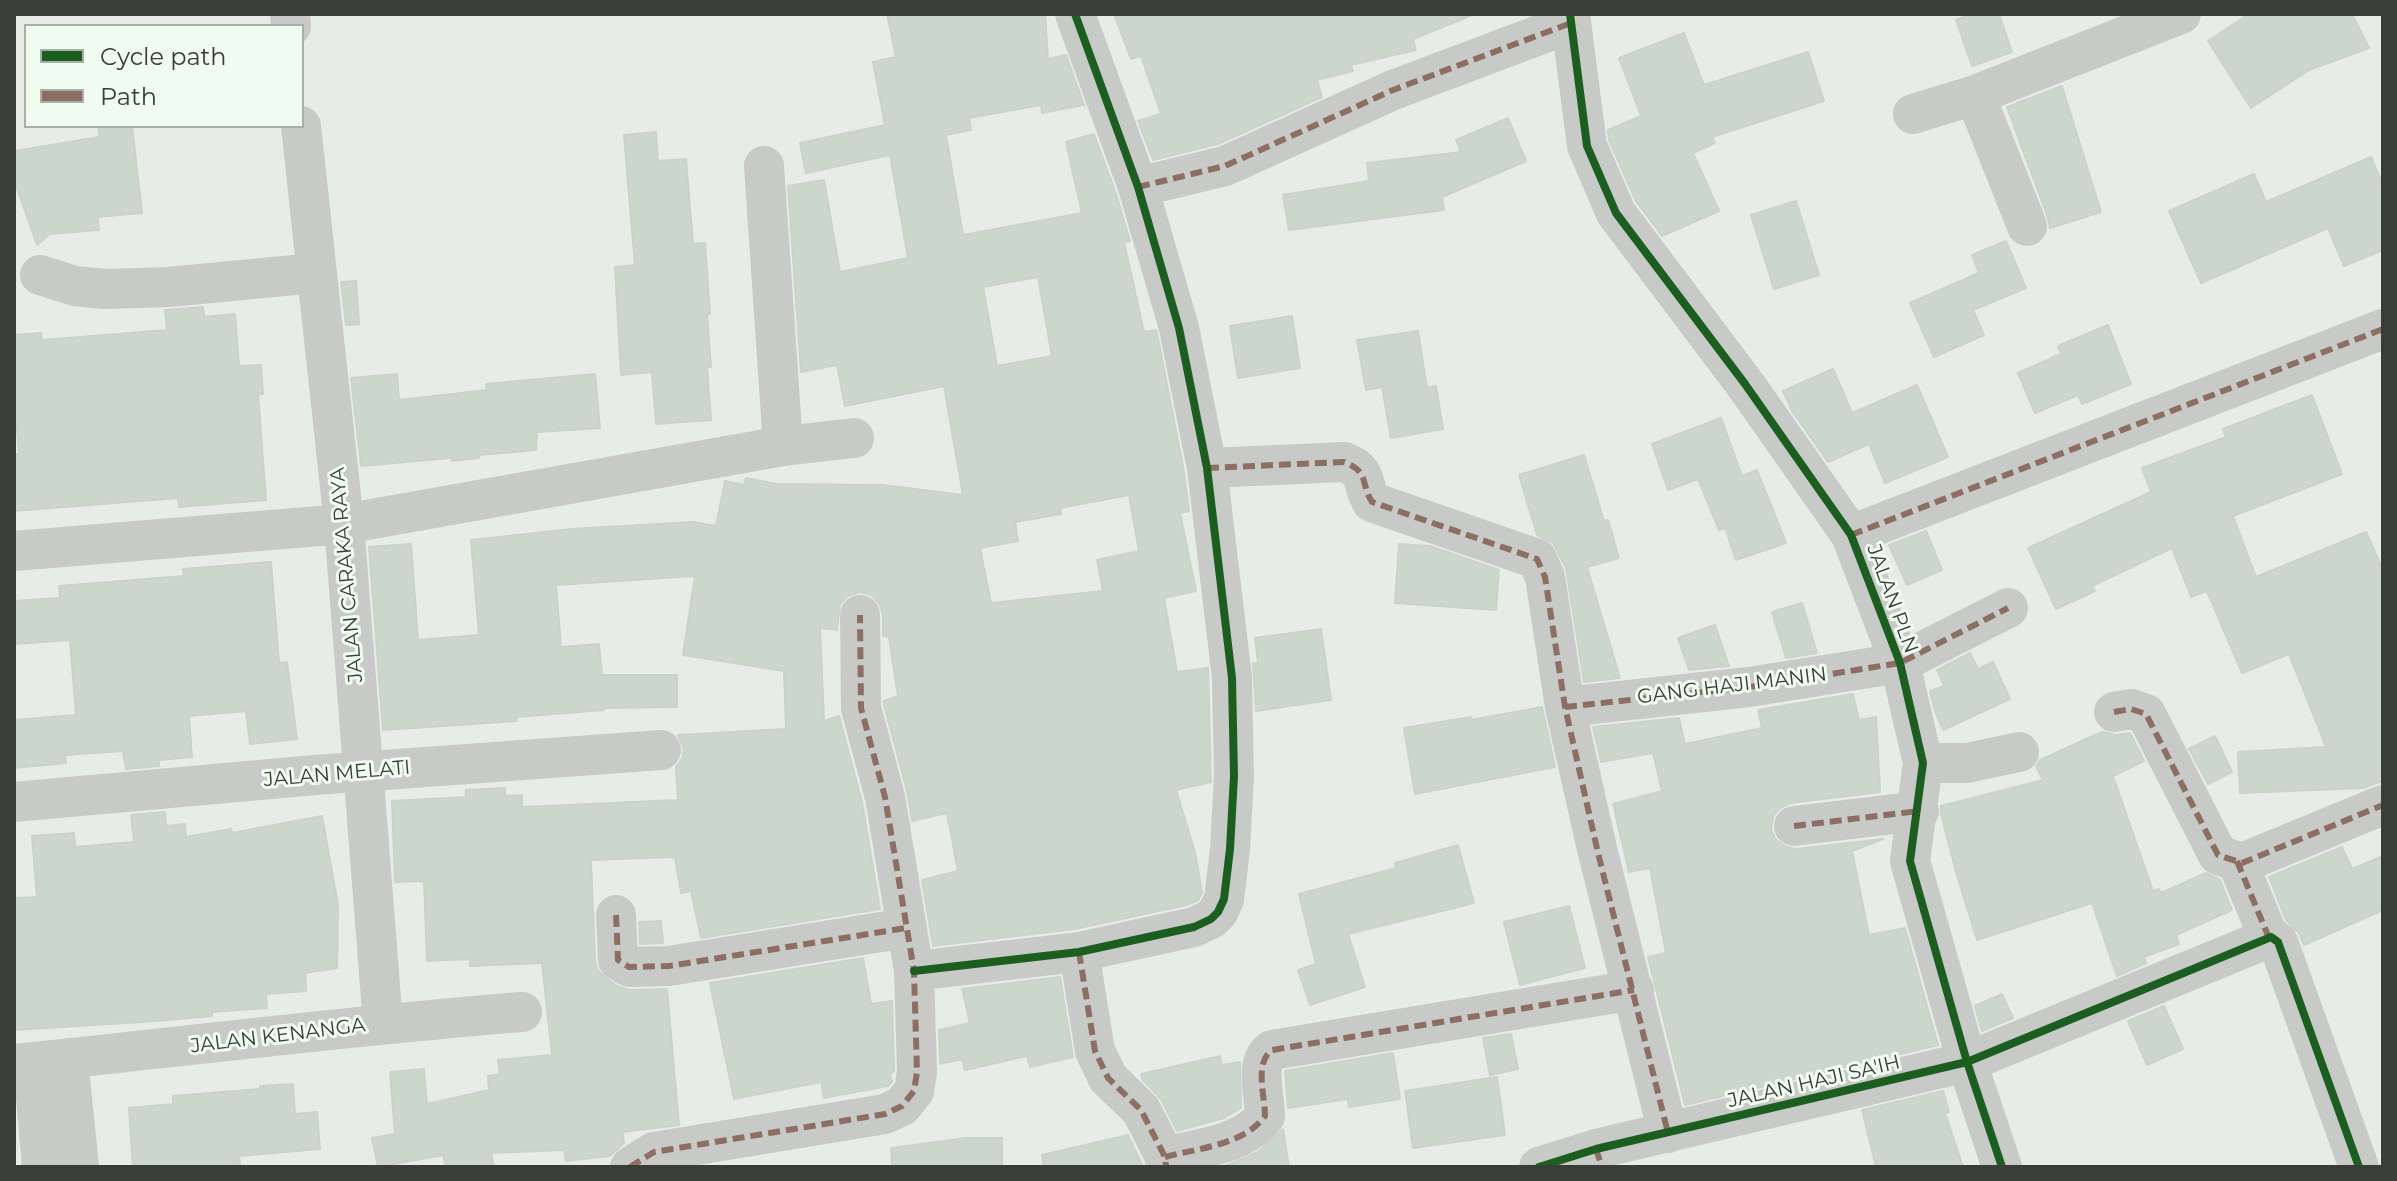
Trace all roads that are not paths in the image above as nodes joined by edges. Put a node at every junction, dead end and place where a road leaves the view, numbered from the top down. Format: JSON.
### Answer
{"nodes":[{"id":1,"x":1075,"y":14,"type":"edge"},
{"id":2,"x":2181,"y":14,"type":"edge"},
{"id":3,"x":1570,"y":18,"type":"edge"},
{"id":4,"x":1975,"y":95,"type":"junction"},
{"id":5,"x":1913,"y":114,"type":"dead end"},
{"id":6,"x":301,"y":128,"type":"edge"},
{"id":7,"x":764,"y":166,"type":"dead end"},
{"id":8,"x":1138,"y":187,"type":"junction"},
{"id":9,"x":2027,"y":226,"type":"dead end"},
{"id":10,"x":315,"y":273,"type":"junction"},
{"id":11,"x":40,"y":275,"type":"dead end"},
{"id":12,"x":2383,"y":329,"type":"edge"},
{"id":13,"x":854,"y":438,"type":"dead end"},
{"id":14,"x":783,"y":446,"type":"junction"},
{"id":15,"x":1207,"y":468,"type":"junction"},
{"id":16,"x":344,"y":524,"type":"junction"},
{"id":17,"x":1851,"y":535,"type":"junction"},
{"id":18,"x":14,"y":551,"type":"edge"},
{"id":19,"x":2008,"y":608,"type":"dead end"},
{"id":20,"x":860,"y":615,"type":"dead end"},
{"id":21,"x":1900,"y":663,"type":"junction"},
{"id":22,"x":1565,"y":707,"type":"junction"},
{"id":23,"x":2114,"y":712,"type":"dead end"},
{"id":24,"x":661,"y":750,"type":"dead end"},
{"id":25,"x":2019,"y":752,"type":"dead end"},
{"id":26,"x":1923,"y":763,"type":"junction"},
{"id":27,"x":365,"y":772,"type":"junction"},
{"id":28,"x":14,"y":802,"type":"edge"},
{"id":29,"x":2383,"y":805,"type":"edge"},
{"id":30,"x":1919,"y":811,"type":"junction"},
{"id":31,"x":1794,"y":826,"type":"dead end"},
{"id":32,"x":2237,"y":861,"type":"junction"},
{"id":33,"x":616,"y":915,"type":"dead end"},
{"id":34,"x":906,"y":928,"type":"junction"},
{"id":35,"x":2269,"y":938,"type":"junction"},
{"id":36,"x":1079,"y":952,"type":"junction"},
{"id":37,"x":914,"y":971,"type":"junction"},
{"id":38,"x":1634,"y":990,"type":"junction"},
{"id":39,"x":522,"y":1012,"type":"dead end"},
{"id":40,"x":383,"y":1024,"type":"junction"},
{"id":41,"x":38,"y":1061,"type":"edge"},
{"id":42,"x":1967,"y":1062,"type":"junction"},
{"id":43,"x":1668,"y":1133,"type":"junction"},
{"id":44,"x":1599,"y":1158,"type":"edge"},
{"id":45,"x":1166,"y":1162,"type":"edge"},
{"id":46,"x":42,"y":1167,"type":"edge"},
{"id":47,"x":79,"y":1167,"type":"edge"},
{"id":48,"x":630,"y":1167,"type":"edge"},
{"id":49,"x":1539,"y":1167,"type":"edge"},
{"id":50,"x":2002,"y":1167,"type":"edge"},
{"id":51,"x":2359,"y":1167,"type":"edge"}],
"edges":[{"from":1,"to":8,"type":"street"},
{"from":2,"to":4,"type":"street"},
{"from":3,"to":8,"type":"street"},
{"from":3,"to":17,"type":"street","name":"JALAN PLN"},
{"from":4,"to":5,"type":"street"},
{"from":4,"to":9,"type":"street"},
{"from":6,"to":10,"type":"street","name":"JALAN CARAKA RAYA"},
{"from":7,"to":14,"type":"street"},
{"from":8,"to":15,"type":"street"},
{"from":10,"to":11,"type":"street"},
{"from":10,"to":16,"type":"street","name":"JALAN CARAKA RAYA"},
{"from":12,"to":17,"type":"street"},
{"from":13,"to":14,"type":"street"},
{"from":14,"to":16,"type":"street"},
{"from":15,"to":22,"type":"street"},
{"from":15,"to":36,"type":"street"},
{"from":16,"to":18,"type":"street"},
{"from":16,"to":27,"type":"street","name":"JALAN CARAKA RAYA"},
{"from":17,"to":21,"type":"street","name":"JALAN PLN"},
{"from":19,"to":21,"type":"street","name":"GANG HAJI MANIN"},
{"from":20,"to":34,"type":"street"},
{"from":21,"to":22,"type":"street","name":"GANG HAJI MANIN"},
{"from":21,"to":26,"type":"street","name":"JALAN PLN"},
{"from":22,"to":38,"type":"street"},
{"from":23,"to":32,"type":"street"},
{"from":24,"to":27,"type":"street","name":"JALAN MELATI"},
{"from":25,"to":26,"type":"street"},
{"from":26,"to":30,"type":"street","name":"JALAN PLN"},
{"from":27,"to":28,"type":"street","name":"JALAN MELATI"},
{"from":27,"to":40,"type":"street","name":"JALAN CARAKA RAYA"},
{"from":29,"to":32,"type":"street"},
{"from":30,"to":31,"type":"street"},
{"from":30,"to":42,"type":"street","name":"JALAN PLN"},
{"from":32,"to":35,"type":"street"},
{"from":33,"to":34,"type":"street"},
{"from":34,"to":37,"type":"street"},
{"from":35,"to":42,"type":"street","name":"JALAN HAJI SA'IH"},
{"from":35,"to":51,"type":"street"},
{"from":36,"to":37,"type":"street"},
{"from":36,"to":45,"type":"street"},
{"from":37,"to":48,"type":"street"},
{"from":38,"to":43,"type":"street"},
{"from":38,"to":45,"type":"street"},
{"from":39,"to":40,"type":"street","name":"JALAN KENANGA"},
{"from":40,"to":41,"type":"street","name":"JALAN KENANGA"},
{"from":41,"to":46,"type":"street"},
{"from":41,"to":47,"type":"street"},
{"from":42,"to":43,"type":"street","name":"JALAN HAJI SA'IH"},
{"from":42,"to":50,"type":"street","name":"JALAN PLN"},
{"from":43,"to":44,"type":"street","name":"JALAN HAJI SA'IH"},
{"from":44,"to":49,"type":"street","name":"JALAN HAJI SA'IH"}]}
